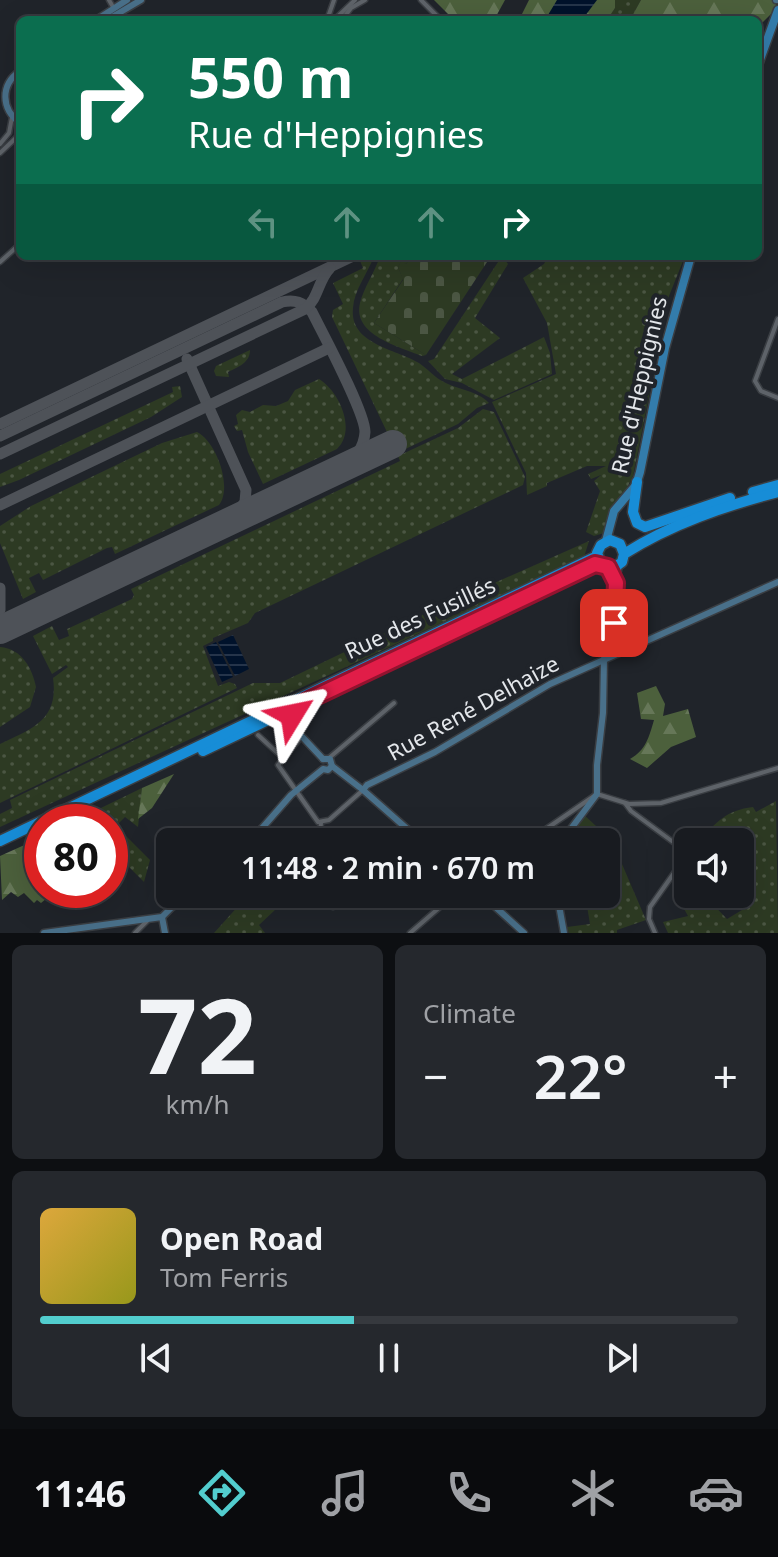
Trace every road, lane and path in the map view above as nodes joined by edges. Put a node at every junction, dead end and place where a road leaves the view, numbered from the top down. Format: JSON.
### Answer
{"nodes":[{"id":1,"x":109,"y":0,"type":"edge"},
{"id":2,"x":127,"y":0,"type":"edge"},
{"id":3,"x":141,"y":0,"type":"edge"},
{"id":4,"x":365,"y":0,"type":"edge"},
{"id":5,"x":421,"y":0,"type":"edge"},
{"id":6,"x":353,"y":4,"type":"edge"},
{"id":7,"x":113,"y":7,"type":"junction"},
{"id":8,"x":777,"y":7,"type":"edge"},
{"id":9,"x":101,"y":16,"type":"edge"},
{"id":10,"x":114,"y":16,"type":"edge"},
{"id":11,"x":437,"y":16,"type":"edge"},
{"id":12,"x":762,"y":53,"type":"edge"},
{"id":13,"x":16,"y":73,"type":"edge"},
{"id":14,"x":2,"y":92,"type":"edge"},
{"id":15,"x":12,"y":117,"type":"junction"},
{"id":16,"x":16,"y":120,"type":"edge"},
{"id":17,"x":16,"y":138,"type":"edge"},
{"id":18,"x":0,"y":144,"type":"edge"},
{"id":19,"x":0,"y":153,"type":"edge"},
{"id":20,"x":16,"y":248,"type":"edge"},
{"id":21,"x":690,"y":260,"type":"edge"},
{"id":22,"x":0,"y":262,"type":"edge"},
{"id":23,"x":778,"y":319,"type":"edge"},
{"id":24,"x":778,"y":398,"type":"edge"},
{"id":25,"x":637,"y":482,"type":"junction"},
{"id":26,"x":778,"y":485,"type":"edge"},
{"id":27,"x":778,"y":492,"type":"edge"},
{"id":28,"x":681,"y":516,"type":"junction"},
{"id":29,"x":612,"y":554,"type":"junction"},
{"id":30,"x":778,"y":582,"type":"edge"},
{"id":31,"x":613,"y":655,"type":"junction"},
{"id":32,"x":604,"y":659,"type":"junction"},
{"id":33,"x":394,"y":703,"type":"dead end"},
{"id":34,"x":294,"y":707,"type":"junction"},
{"id":35,"x":270,"y":719,"type":"junction"},
{"id":36,"x":298,"y":732,"type":"junction"},
{"id":37,"x":258,"y":735,"type":"dead end"},
{"id":38,"x":283,"y":758,"type":"junction"},
{"id":39,"x":326,"y":759,"type":"junction"},
{"id":40,"x":332,"y":766,"type":"junction"},
{"id":41,"x":778,"y":768,"type":"edge"},
{"id":42,"x":323,"y":769,"type":"junction"},
{"id":43,"x":363,"y":790,"type":"junction"},
{"id":44,"x":296,"y":791,"type":"junction"},
{"id":45,"x":597,"y":794,"type":"junction"},
{"id":46,"x":625,"y":803,"type":"junction"},
{"id":47,"x":91,"y":804,"type":"edge"},
{"id":48,"x":321,"y":823,"type":"junction"},
{"id":49,"x":263,"y":828,"type":"edge"},
{"id":50,"x":320,"y":828,"type":"edge"},
{"id":51,"x":406,"y":828,"type":"edge"},
{"id":52,"x":547,"y":828,"type":"edge"},
{"id":53,"x":572,"y":828,"type":"edge"},
{"id":54,"x":24,"y":837,"type":"edge"},
{"id":55,"x":0,"y":841,"type":"edge"},
{"id":56,"x":0,"y":848,"type":"edge"},
{"id":57,"x":171,"y":908,"type":"edge"},
{"id":58,"x":439,"y":908,"type":"edge"},
{"id":59,"x":496,"y":908,"type":"edge"},
{"id":60,"x":560,"y":908,"type":"edge"},
{"id":61,"x":151,"y":917,"type":"junction"},
{"id":62,"x":162,"y":917,"type":"junction"},
{"id":63,"x":44,"y":933,"type":"edge"},
{"id":64,"x":135,"y":933,"type":"edge"},
{"id":65,"x":165,"y":933,"type":"edge"},
{"id":66,"x":410,"y":933,"type":"edge"},
{"id":67,"x":524,"y":933,"type":"edge"},
{"id":68,"x":564,"y":933,"type":"edge"},
{"id":69,"x":655,"y":933,"type":"edge"}],
"edges":[{"from":1,"to":7,"type":"street"},
{"from":2,"to":7,"type":"street"},
{"from":3,"to":10,"type":"street"},
{"from":4,"to":6,"type":"street"},
{"from":5,"to":11,"type":"street"},
{"from":7,"to":9,"type":"street"},
{"from":8,"to":12,"type":"main road"},
{"from":13,"to":14,"type":"street"},
{"from":14,"to":15,"type":"street"},
{"from":15,"to":16,"type":"street"},
{"from":15,"to":18,"type":"street"},
{"from":17,"to":19,"type":"street"},
{"from":20,"to":22,"type":"street"},
{"from":21,"to":25,"type":"main road","name":"Rue d'Heppignies"},
{"from":23,"to":24,"type":"street"},
{"from":25,"to":28,"type":"highway"},
{"from":25,"to":29,"type":"main road","name":"Rue d'Heppignies"},
{"from":26,"to":28,"type":"highway"},
{"from":27,"to":29,"type":"highway"},
{"from":28,"to":29,"type":"highway"},
{"from":29,"to":31,"type":"street"},
{"from":29,"to":34,"type":"highway","name":"Rue des Fusillés"},
{"from":29,"to":55,"type":"highway","name":"Rue des Fusillés"},
{"from":30,"to":31,"type":"street","name":"Rue René Delhaize"},
{"from":31,"to":32,"type":"street","name":"Rue René Delhaize"},
{"from":32,"to":43,"type":"street","name":"Rue René Delhaize"},
{"from":32,"to":45,"type":"street"},
{"from":33,"to":39,"type":"street"},
{"from":34,"to":35,"type":"highway","name":"Rue des Fusillés"},
{"from":34,"to":36,"type":"highway"},
{"from":35,"to":36,"type":"highway"},
{"from":35,"to":47,"type":"highway","name":"Rue des Fusillés"},
{"from":36,"to":38,"type":"street"},
{"from":36,"to":39,"type":"street"},
{"from":37,"to":38,"type":"street"},
{"from":38,"to":44,"type":"street"},
{"from":39,"to":40,"type":"street"},
{"from":39,"to":42,"type":"street"},
{"from":40,"to":42,"type":"street"},
{"from":40,"to":43,"type":"street"},
{"from":41,"to":46,"type":"street"},
{"from":42,"to":44,"type":"street"},
{"from":43,"to":48,"type":"street"},
{"from":43,"to":51,"type":"street"},
{"from":44,"to":48,"type":"street"},
{"from":44,"to":49,"type":"street"},
{"from":45,"to":46,"type":"street"},
{"from":45,"to":52,"type":"street"},
{"from":45,"to":53,"type":"street"},
{"from":46,"to":69,"type":"street"},
{"from":48,"to":50,"type":"street"},
{"from":54,"to":56,"type":"highway"},
{"from":57,"to":62,"type":"street"},
{"from":58,"to":66,"type":"street"},
{"from":59,"to":67,"type":"street"},
{"from":60,"to":68,"type":"street"},
{"from":61,"to":62,"type":"street"},
{"from":61,"to":63,"type":"street"},
{"from":61,"to":64,"type":"street"},
{"from":62,"to":65,"type":"street"}]}
